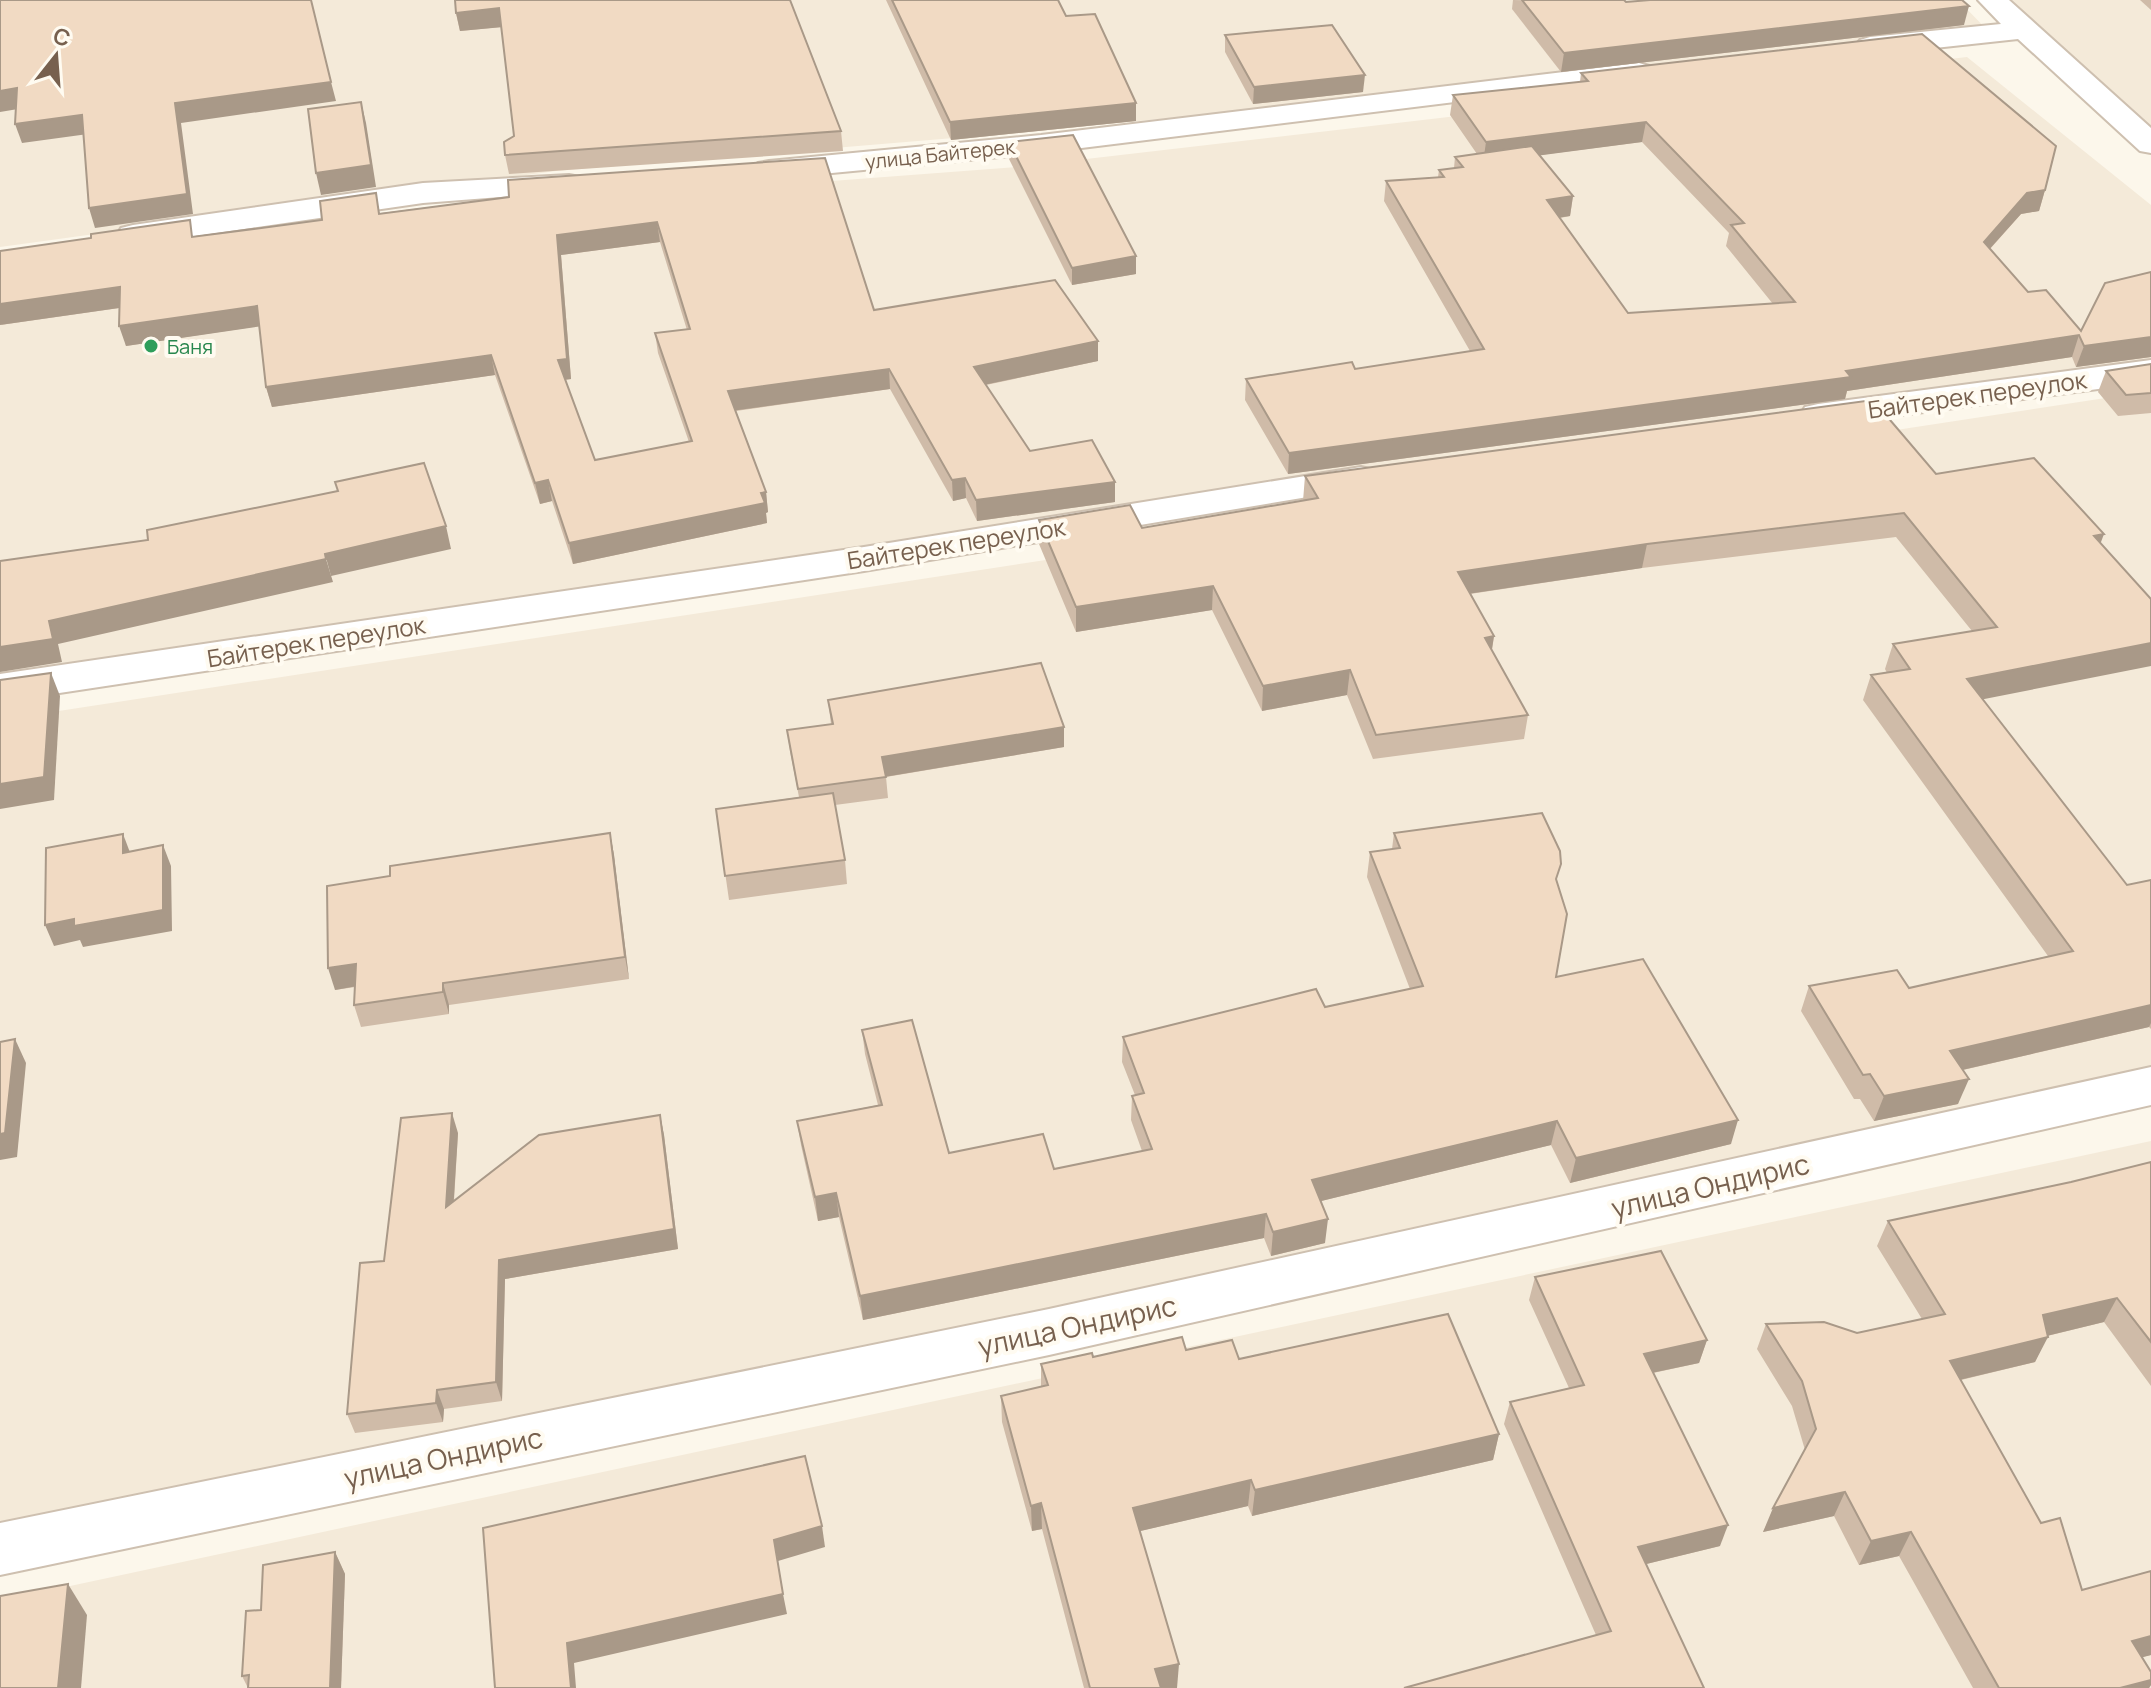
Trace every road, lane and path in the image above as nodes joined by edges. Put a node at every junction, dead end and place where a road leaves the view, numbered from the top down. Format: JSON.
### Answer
{"nodes":[{"id":1,"x":1992,"y":0,"type":"edge"},
{"id":2,"x":2023,"y":30,"type":"junction"},
{"id":3,"x":1844,"y":49,"type":"edge"},
{"id":4,"x":1673,"y":68,"type":"edge"},
{"id":5,"x":2151,"y":144,"type":"edge"},
{"id":6,"x":739,"y":172,"type":"edge"},
{"id":7,"x":604,"y":182,"type":"edge"},
{"id":8,"x":98,"y":241,"type":"edge"},
{"id":9,"x":2151,"y":371,"type":"edge"},
{"id":10,"x":1786,"y":420,"type":"edge"},
{"id":11,"x":1394,"y":474,"type":"edge"},
{"id":12,"x":0,"y":688,"type":"edge"},
{"id":13,"x":2151,"y":1086,"type":"edge"},
{"id":14,"x":0,"y":1549,"type":"edge"}],
"edges":[{"from":1,"to":2,"type":"street"},
{"from":2,"to":3,"type":"street"},
{"from":2,"to":5,"type":"street"},
{"from":4,"to":6,"type":"street","name":"улица Байтерек"},
{"from":7,"to":8,"type":"street"},
{"from":9,"to":10,"type":"street","name":"Байтерек переулок"},
{"from":11,"to":12,"type":"street","name":"Байтерек переулок"},
{"from":13,"to":14,"type":"street","name":"улица Ондирис"}]}
